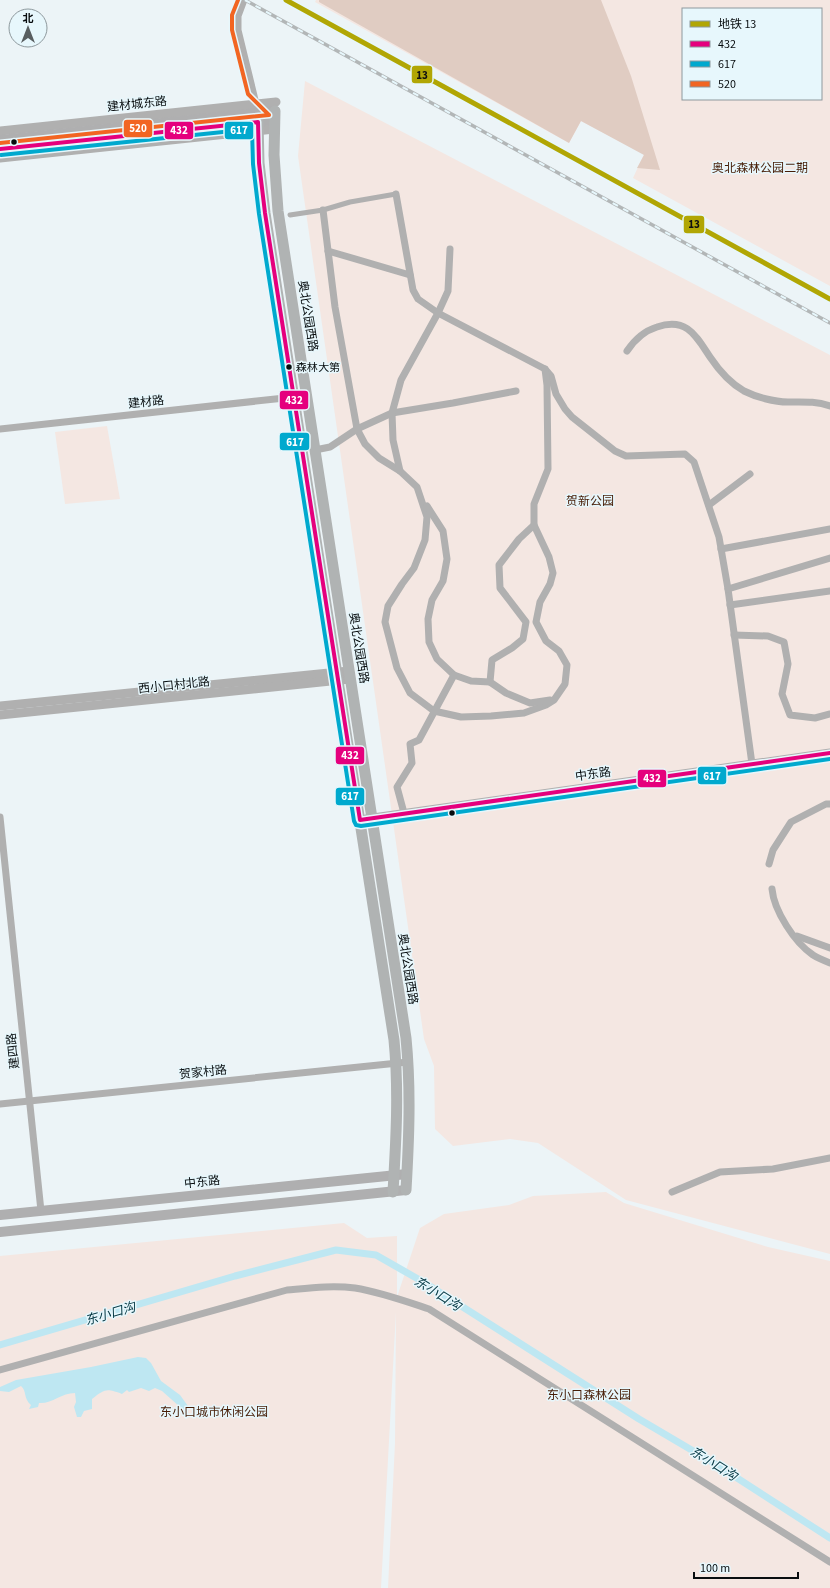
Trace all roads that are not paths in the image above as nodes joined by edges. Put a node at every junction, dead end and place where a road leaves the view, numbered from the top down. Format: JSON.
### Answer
{"nodes":[{"id":1,"x":244,"y":0,"type":"edge"},
{"id":2,"x":259,"y":114,"type":"junction"},
{"id":3,"x":275,"y":116,"type":"junction"},
{"id":4,"x":0,"y":131,"type":"edge"},
{"id":5,"x":0,"y":140,"type":"edge"},
{"id":6,"x":0,"y":149,"type":"edge"},
{"id":7,"x":0,"y":158,"type":"edge"},
{"id":8,"x":396,"y":194,"type":"joint"},
{"id":9,"x":323,"y":210,"type":"junction"},
{"id":10,"x":290,"y":215,"type":"dead end"},
{"id":11,"x":450,"y":250,"type":"dead end"},
{"id":12,"x":328,"y":251,"type":"junction"},
{"id":13,"x":410,"y":274,"type":"junction"},
{"id":14,"x":438,"y":313,"type":"junction"},
{"id":15,"x":627,"y":351,"type":"dead end"},
{"id":16,"x":545,"y":369,"type":"junction"},
{"id":17,"x":516,"y":391,"type":"dead end"},
{"id":18,"x":294,"y":398,"type":"junction"},
{"id":19,"x":830,"y":406,"type":"edge"},
{"id":20,"x":392,"y":413,"type":"junction"},
{"id":21,"x":0,"y":428,"type":"edge"},
{"id":22,"x":357,"y":429,"type":"junction"},
{"id":23,"x":315,"y":450,"type":"junction"},
{"id":24,"x":400,"y":471,"type":"junction"},
{"id":25,"x":750,"y":474,"type":"dead end"},
{"id":26,"x":417,"y":487,"type":"junction"},
{"id":27,"x":709,"y":505,"type":"junction"},
{"id":28,"x":534,"y":525,"type":"junction"},
{"id":29,"x":830,"y":529,"type":"edge"},
{"id":30,"x":721,"y":549,"type":"junction"},
{"id":31,"x":830,"y":558,"type":"edge"},
{"id":32,"x":728,"y":589,"type":"junction"},
{"id":33,"x":830,"y":591,"type":"edge"},
{"id":34,"x":730,"y":605,"type":"junction"},
{"id":35,"x":734,"y":635,"type":"junction"},
{"id":36,"x":350,"y":675,"type":"junction"},
{"id":37,"x":454,"y":675,"type":"junction"},
{"id":38,"x":337,"y":676,"type":"junction"},
{"id":39,"x":490,"y":682,"type":"junction"},
{"id":40,"x":554,"y":700,"type":"junction"},
{"id":41,"x":0,"y":706,"type":"edge"},
{"id":42,"x":434,"y":711,"type":"junction"},
{"id":43,"x":830,"y":714,"type":"edge"},
{"id":44,"x":0,"y":715,"type":"edge"},
{"id":45,"x":830,"y":753,"type":"edge"},
{"id":46,"x":752,"y":764,"type":"junction"},
{"id":47,"x":830,"y":804,"type":"edge"},
{"id":48,"x":404,"y":813,"type":"junction"},
{"id":49,"x":0,"y":817,"type":"edge"},
{"id":50,"x":372,"y":818,"type":"junction"},
{"id":51,"x":360,"y":820,"type":"junction"},
{"id":52,"x":769,"y":864,"type":"dead end"},
{"id":53,"x":772,"y":889,"type":"dead end"},
{"id":54,"x":794,"y":935,"type":"junction"},
{"id":55,"x":830,"y":948,"type":"edge"},
{"id":56,"x":830,"y":963,"type":"edge"},
{"id":57,"x":408,"y":1062,"type":"junction"},
{"id":58,"x":396,"y":1063,"type":"junction"},
{"id":59,"x":30,"y":1101,"type":"junction"},
{"id":60,"x":0,"y":1104,"type":"edge"},
{"id":61,"x":830,"y":1158,"type":"edge"},
{"id":62,"x":407,"y":1174,"type":"junction"},
{"id":63,"x":394,"y":1175,"type":"junction"},
{"id":64,"x":406,"y":1190,"type":"joint"},
{"id":65,"x":393,"y":1192,"type":"junction"},
{"id":66,"x":672,"y":1192,"type":"dead end"},
{"id":67,"x":41,"y":1211,"type":"junction"},
{"id":68,"x":0,"y":1215,"type":"edge"},
{"id":69,"x":0,"y":1232,"type":"edge"},
{"id":70,"x":0,"y":1370,"type":"edge"},
{"id":71,"x":830,"y":1562,"type":"edge"}],
"edges":[{"from":1,"to":2,"type":"street"},
{"from":2,"to":3,"type":"main road","name":"建材城东路"},
{"from":2,"to":3,"type":"street","name":"建材城东路"},
{"from":2,"to":4,"type":"street","name":"建材城东路"},
{"from":2,"to":5,"type":"main road","name":"建材城东路"},
{"from":2,"to":6,"type":"main road","name":"建材城东路"},
{"from":2,"to":7,"type":"street","name":"建材城东路"},
{"from":2,"to":18,"type":"main road","name":"奥北公园西路"},
{"from":3,"to":23,"type":"main road","name":"奥北公园西路"},
{"from":8,"to":9,"type":"street"},
{"from":8,"to":13,"type":"street"},
{"from":9,"to":10,"type":"street"},
{"from":9,"to":12,"type":"street"},
{"from":11,"to":14,"type":"street"},
{"from":12,"to":13,"type":"street"},
{"from":12,"to":22,"type":"street"},
{"from":13,"to":14,"type":"street"},
{"from":14,"to":16,"type":"street"},
{"from":14,"to":20,"type":"street"},
{"from":15,"to":19,"type":"street"},
{"from":16,"to":27,"type":"street"},
{"from":16,"to":28,"type":"street"},
{"from":17,"to":20,"type":"street"},
{"from":18,"to":21,"type":"street","name":"建材路"},
{"from":18,"to":38,"type":"main road","name":"奥北公园西路"},
{"from":20,"to":22,"type":"street"},
{"from":20,"to":24,"type":"street"},
{"from":22,"to":23,"type":"street"},
{"from":22,"to":24,"type":"street"},
{"from":23,"to":36,"type":"main road","name":"奥北公园西路"},
{"from":24,"to":26,"type":"street"},
{"from":25,"to":27,"type":"street"},
{"from":26,"to":37,"type":"street"},
{"from":26,"to":42,"type":"street"},
{"from":27,"to":30,"type":"street"},
{"from":28,"to":39,"type":"street"},
{"from":28,"to":40,"type":"street"},
{"from":29,"to":30,"type":"street"},
{"from":30,"to":32,"type":"street"},
{"from":31,"to":32,"type":"street"},
{"from":32,"to":34,"type":"street"},
{"from":33,"to":34,"type":"street"},
{"from":34,"to":35,"type":"street"},
{"from":35,"to":43,"type":"street"},
{"from":35,"to":46,"type":"street"},
{"from":36,"to":38,"type":"street","name":"西小口村北路"},
{"from":36,"to":50,"type":"main road","name":"奥北公园西路"},
{"from":37,"to":39,"type":"street"},
{"from":37,"to":42,"type":"street"},
{"from":38,"to":41,"type":"street","name":"西小口村北路"},
{"from":38,"to":44,"type":"street","name":"西小口村北路"},
{"from":38,"to":51,"type":"main road","name":"奥北公园西路"},
{"from":39,"to":40,"type":"street"},
{"from":40,"to":42,"type":"street"},
{"from":42,"to":48,"type":"street"},
{"from":45,"to":46,"type":"street","name":"中东路"},
{"from":46,"to":48,"type":"street","name":"中东路"},
{"from":47,"to":52,"type":"street"},
{"from":48,"to":50,"type":"street","name":"中东路"},
{"from":49,"to":59,"type":"street","name":"建四路"},
{"from":50,"to":51,"type":"street","name":"中东路"},
{"from":50,"to":57,"type":"main road","name":"奥北公园西路"},
{"from":51,"to":58,"type":"main road","name":"奥北公园西路"},
{"from":53,"to":54,"type":"street"},
{"from":54,"to":55,"type":"street"},
{"from":54,"to":56,"type":"street"},
{"from":57,"to":58,"type":"street","name":"贺家村路"},
{"from":57,"to":62,"type":"main road","name":"奥北公园西路"},
{"from":58,"to":59,"type":"street","name":"贺家村路"},
{"from":58,"to":63,"type":"main road","name":"奥北公园西路"},
{"from":59,"to":60,"type":"street","name":"贺家村路"},
{"from":59,"to":67,"type":"street","name":"建四路"},
{"from":61,"to":66,"type":"street"},
{"from":62,"to":63,"type":"main road","name":"中东路"},
{"from":62,"to":64,"type":"main road","name":"奥北公园西路"},
{"from":63,"to":65,"type":"main road","name":"奥北公园西路"},
{"from":63,"to":67,"type":"main road","name":"中东路"},
{"from":64,"to":65,"type":"main road"},
{"from":65,"to":69,"type":"main road"},
{"from":67,"to":68,"type":"main road","name":"中东路"},
{"from":70,"to":71,"type":"street"}]}
